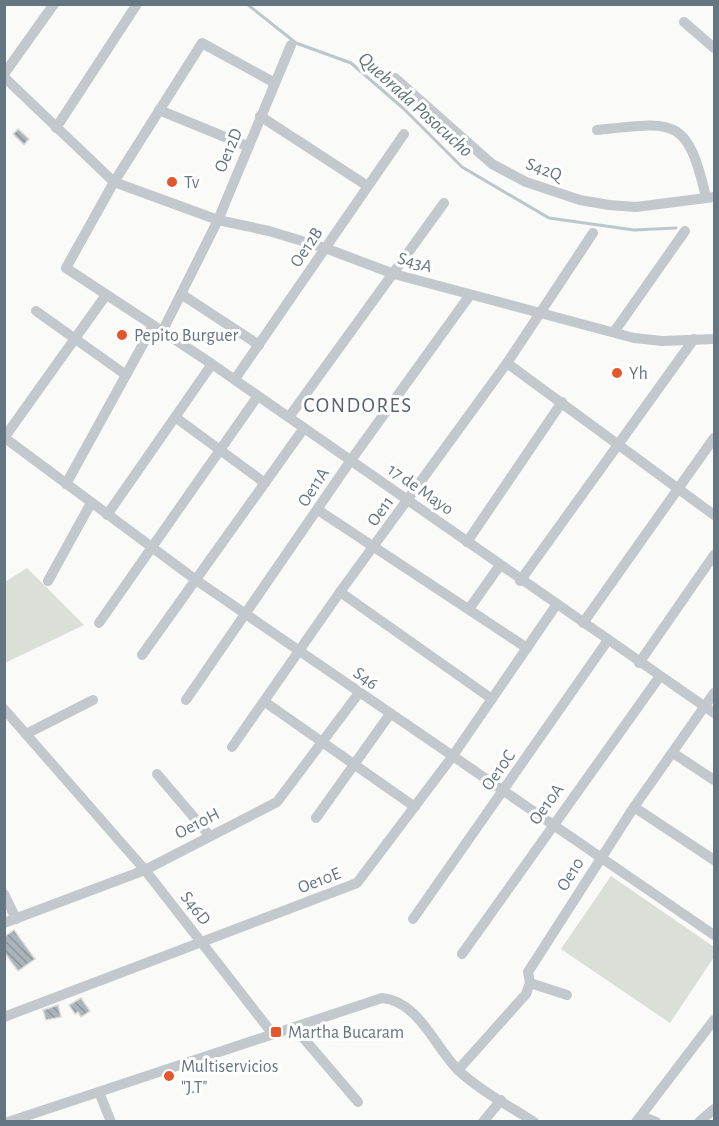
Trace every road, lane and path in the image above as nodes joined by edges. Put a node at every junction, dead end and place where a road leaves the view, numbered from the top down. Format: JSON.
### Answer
{"nodes":[{"id":1,"x":54,"y":4,"type":"edge"},
{"id":2,"x":137,"y":4,"type":"edge"},
{"id":3,"x":684,"y":22,"type":"dead end"},
{"id":4,"x":291,"y":45,"type":"dead end"},
{"id":5,"x":714,"y":48,"type":"edge"},
{"id":6,"x":4,"y":76,"type":"edge"},
{"id":7,"x":394,"y":78,"type":"dead end"},
{"id":8,"x":273,"y":82,"type":"junction"},
{"id":9,"x":159,"y":110,"type":"junction"},
{"id":10,"x":260,"y":116,"type":"junction"},
{"id":11,"x":56,"y":128,"type":"junction"},
{"id":12,"x":597,"y":130,"type":"dead end"},
{"id":13,"x":404,"y":134,"type":"dead end"},
{"id":14,"x":247,"y":146,"type":"junction"},
{"id":15,"x":114,"y":182,"type":"junction"},
{"id":16,"x":366,"y":185,"type":"junction"},
{"id":17,"x":710,"y":197,"type":"edge"},
{"id":18,"x":444,"y":203,"type":"dead end"},
{"id":19,"x":218,"y":220,"type":"junction"},
{"id":20,"x":686,"y":231,"type":"dead end"},
{"id":21,"x":593,"y":233,"type":"dead end"},
{"id":22,"x":326,"y":248,"type":"junction"},
{"id":23,"x":394,"y":274,"type":"junction"},
{"id":24,"x":181,"y":294,"type":"junction"},
{"id":25,"x":106,"y":295,"type":"junction"},
{"id":26,"x":470,"y":295,"type":"junction"},
{"id":27,"x":36,"y":311,"type":"dead end"},
{"id":28,"x":541,"y":311,"type":"junction"},
{"id":29,"x":158,"y":329,"type":"junction"},
{"id":30,"x":614,"y":332,"type":"junction"},
{"id":31,"x":77,"y":339,"type":"junction"},
{"id":32,"x":694,"y":339,"type":"junction"},
{"id":33,"x":714,"y":339,"type":"edge"},
{"id":34,"x":260,"y":345,"type":"junction"},
{"id":35,"x":212,"y":363,"type":"junction"},
{"id":36,"x":507,"y":363,"type":"junction"},
{"id":37,"x":126,"y":375,"type":"junction"},
{"id":38,"x":235,"y":379,"type":"junction"},
{"id":39,"x":257,"y":397,"type":"junction"},
{"id":40,"x":562,"y":402,"type":"junction"},
{"id":41,"x":175,"y":417,"type":"junction"},
{"id":42,"x":289,"y":417,"type":"junction"},
{"id":43,"x":304,"y":428,"type":"junction"},
{"id":44,"x":5,"y":438,"type":"edge"},
{"id":45,"x":714,"y":438,"type":"edge"},
{"id":46,"x":618,"y":444,"type":"junction"},
{"id":47,"x":220,"y":452,"type":"junction"},
{"id":48,"x":351,"y":460,"type":"junction"},
{"id":49,"x":265,"y":483,"type":"junction"},
{"id":50,"x":66,"y":484,"type":"junction"},
{"id":51,"x":678,"y":489,"type":"junction"},
{"id":52,"x":407,"y":502,"type":"junction"},
{"id":53,"x":91,"y":503,"type":"junction"},
{"id":54,"x":318,"y":510,"type":"junction"},
{"id":55,"x":107,"y":515,"type":"junction"},
{"id":56,"x":714,"y":515,"type":"edge"},
{"id":57,"x":467,"y":542,"type":"junction"},
{"id":58,"x":374,"y":547,"type":"junction"},
{"id":59,"x":153,"y":548,"type":"junction"},
{"id":60,"x":714,"y":555,"type":"edge"},
{"id":61,"x":500,"y":566,"type":"junction"},
{"id":62,"x":196,"y":580,"type":"junction"},
{"id":63,"x":520,"y":580,"type":"junction"},
{"id":64,"x":48,"y":581,"type":"dead end"},
{"id":65,"x":340,"y":592,"type":"junction"},
{"id":66,"x":557,"y":604,"type":"junction"},
{"id":67,"x":468,"y":609,"type":"junction"},
{"id":68,"x":248,"y":614,"type":"junction"},
{"id":69,"x":99,"y":623,"type":"dead end"},
{"id":70,"x":583,"y":623,"type":"junction"},
{"id":71,"x":608,"y":640,"type":"junction"},
{"id":72,"x":527,"y":648,"type":"junction"},
{"id":73,"x":298,"y":650,"type":"junction"},
{"id":74,"x":142,"y":655,"type":"dead end"},
{"id":75,"x":639,"y":663,"type":"junction"},
{"id":76,"x":660,"y":676,"type":"junction"},
{"id":77,"x":359,"y":693,"type":"junction"},
{"id":78,"x":714,"y":693,"type":"edge"},
{"id":79,"x":492,"y":699,"type":"junction"},
{"id":80,"x":93,"y":700,"type":"dead end"},
{"id":81,"x":186,"y":700,"type":"dead end"},
{"id":82,"x":265,"y":702,"type":"junction"},
{"id":83,"x":705,"y":707,"type":"junction"},
{"id":84,"x":4,"y":710,"type":"edge"},
{"id":85,"x":714,"y":713,"type":"edge"},
{"id":86,"x":390,"y":714,"type":"junction"},
{"id":87,"x":26,"y":734,"type":"junction"},
{"id":88,"x":324,"y":743,"type":"junction"},
{"id":89,"x":232,"y":747,"type":"dead end"},
{"id":90,"x":673,"y":753,"type":"junction"},
{"id":91,"x":452,"y":757,"type":"junction"},
{"id":92,"x":354,"y":763,"type":"junction"},
{"id":93,"x":157,"y":774,"type":"dead end"},
{"id":94,"x":714,"y":780,"type":"edge"},
{"id":95,"x":503,"y":792,"type":"junction"},
{"id":96,"x":415,"y":807,"type":"junction"},
{"id":97,"x":634,"y":807,"type":"junction"},
{"id":98,"x":316,"y":818,"type":"dead end"},
{"id":99,"x":552,"y":825,"type":"junction"},
{"id":100,"x":209,"y":835,"type":"junction"},
{"id":101,"x":601,"y":857,"type":"junction"},
{"id":102,"x":714,"y":860,"type":"edge"},
{"id":103,"x":145,"y":870,"type":"junction"},
{"id":104,"x":4,"y":894,"type":"edge"},
{"id":105,"x":16,"y":919,"type":"junction"},
{"id":106,"x":413,"y":919,"type":"dead end"},
{"id":107,"x":4,"y":923,"type":"edge"},
{"id":108,"x":714,"y":935,"type":"edge"},
{"id":109,"x":203,"y":943,"type":"junction"},
{"id":110,"x":462,"y":954,"type":"dead end"},
{"id":111,"x":530,"y":983,"type":"junction"},
{"id":112,"x":567,"y":995,"type":"dead end"},
{"id":113,"x":4,"y":1017,"type":"edge"},
{"id":114,"x":714,"y":1020,"type":"edge"},
{"id":115,"x":294,"y":1027,"type":"junction"},
{"id":116,"x":272,"y":1033,"type":"junction"},
{"id":117,"x":458,"y":1070,"type":"junction"},
{"id":118,"x":99,"y":1092,"type":"junction"},
{"id":119,"x":501,"y":1100,"type":"junction"},
{"id":120,"x":358,"y":1102,"type":"dead end"},
{"id":121,"x":714,"y":1109,"type":"edge"},
{"id":122,"x":28,"y":1118,"type":"edge"},
{"id":123,"x":638,"y":1119,"type":"edge"},
{"id":124,"x":8,"y":1122,"type":"edge"},
{"id":125,"x":111,"y":1122,"type":"edge"},
{"id":126,"x":483,"y":1122,"type":"edge"},
{"id":127,"x":534,"y":1122,"type":"edge"},
{"id":128,"x":656,"y":1122,"type":"edge"},
{"id":129,"x":699,"y":1122,"type":"edge"}],
"edges":[{"from":1,"to":6,"type":"street"},
{"from":2,"to":11,"type":"street"},
{"from":3,"to":5,"type":"street"},
{"from":4,"to":8,"type":"street","name":"Oe12D"},
{"from":6,"to":11,"type":"street"},
{"from":7,"to":17,"type":"street","name":"S42Q"},
{"from":8,"to":9,"type":"street"},
{"from":8,"to":10,"type":"street","name":"Oe12D"},
{"from":9,"to":14,"type":"street"},
{"from":9,"to":15,"type":"street"},
{"from":10,"to":14,"type":"street","name":"Oe12D"},
{"from":10,"to":16,"type":"street"},
{"from":11,"to":15,"type":"street"},
{"from":12,"to":17,"type":"street"},
{"from":13,"to":16,"type":"street","name":"Oe12B"},
{"from":14,"to":19,"type":"street","name":"Oe12D"},
{"from":15,"to":19,"type":"street","name":"S43A"},
{"from":15,"to":25,"type":"street","name":"17 de Mayo"},
{"from":16,"to":22,"type":"street","name":"Oe12B"},
{"from":18,"to":23,"type":"street"},
{"from":19,"to":22,"type":"street","name":"S43A"},
{"from":19,"to":24,"type":"street","name":"Oe12D"},
{"from":20,"to":30,"type":"street"},
{"from":21,"to":28,"type":"street","name":"Oe11"},
{"from":22,"to":23,"type":"street","name":"S43A"},
{"from":22,"to":34,"type":"street","name":"Oe12B"},
{"from":23,"to":26,"type":"street","name":"S43A"},
{"from":23,"to":42,"type":"street"},
{"from":24,"to":29,"type":"street","name":"Oe12D"},
{"from":24,"to":34,"type":"street"},
{"from":25,"to":29,"type":"street","name":"17 de Mayo"},
{"from":25,"to":31,"type":"street"},
{"from":26,"to":28,"type":"street","name":"S43A"},
{"from":26,"to":48,"type":"street","name":"Oe11A"},
{"from":27,"to":31,"type":"street"},
{"from":28,"to":30,"type":"street","name":"S43A"},
{"from":28,"to":36,"type":"street","name":"Oe11"},
{"from":29,"to":35,"type":"street","name":"17 de Mayo"},
{"from":29,"to":37,"type":"street","name":"Oe12D"},
{"from":30,"to":32,"type":"street","name":"S43A"},
{"from":31,"to":37,"type":"street"},
{"from":31,"to":44,"type":"street"},
{"from":32,"to":33,"type":"street","name":"S43A"},
{"from":32,"to":46,"type":"street"},
{"from":34,"to":38,"type":"street","name":"Oe12B"},
{"from":35,"to":38,"type":"street","name":"17 de Mayo"},
{"from":35,"to":41,"type":"street"},
{"from":36,"to":40,"type":"street"},
{"from":36,"to":52,"type":"street","name":"Oe11"},
{"from":37,"to":50,"type":"street","name":"Oe12D"},
{"from":38,"to":39,"type":"street","name":"17 de Mayo"},
{"from":39,"to":42,"type":"street","name":"17 de Mayo"},
{"from":39,"to":47,"type":"street"},
{"from":40,"to":46,"type":"street"},
{"from":40,"to":57,"type":"street"},
{"from":41,"to":47,"type":"street"},
{"from":41,"to":55,"type":"street"},
{"from":42,"to":43,"type":"street","name":"17 de Mayo"},
{"from":43,"to":48,"type":"street","name":"17 de Mayo"},
{"from":43,"to":49,"type":"street"},
{"from":44,"to":50,"type":"street","name":"S46"},
{"from":45,"to":51,"type":"street"},
{"from":46,"to":51,"type":"street"},
{"from":46,"to":63,"type":"street"},
{"from":47,"to":49,"type":"street"},
{"from":47,"to":59,"type":"street"},
{"from":48,"to":52,"type":"street","name":"17 de Mayo"},
{"from":48,"to":54,"type":"street","name":"Oe11A"},
{"from":49,"to":62,"type":"street"},
{"from":50,"to":53,"type":"street","name":"S46"},
{"from":51,"to":56,"type":"street"},
{"from":51,"to":70,"type":"street"},
{"from":52,"to":57,"type":"street","name":"17 de Mayo"},
{"from":52,"to":58,"type":"street","name":"Oe11"},
{"from":53,"to":55,"type":"street","name":"S46"},
{"from":53,"to":64,"type":"street"},
{"from":54,"to":58,"type":"street"},
{"from":54,"to":68,"type":"street","name":"Oe11A"},
{"from":55,"to":59,"type":"street","name":"S46"},
{"from":57,"to":61,"type":"street","name":"17 de Mayo"},
{"from":58,"to":65,"type":"street","name":"Oe11"},
{"from":58,"to":67,"type":"street"},
{"from":59,"to":62,"type":"street","name":"S46"},
{"from":59,"to":69,"type":"street"},
{"from":60,"to":75,"type":"street"},
{"from":61,"to":63,"type":"street","name":"17 de Mayo"},
{"from":61,"to":67,"type":"street"},
{"from":62,"to":68,"type":"street","name":"S46"},
{"from":62,"to":74,"type":"street"},
{"from":63,"to":66,"type":"street","name":"17 de Mayo"},
{"from":65,"to":73,"type":"street","name":"Oe11"},
{"from":65,"to":79,"type":"street"},
{"from":66,"to":70,"type":"street","name":"17 de Mayo"},
{"from":66,"to":72,"type":"street","name":"Oe10E"},
{"from":67,"to":72,"type":"street"},
{"from":68,"to":73,"type":"street","name":"S46"},
{"from":68,"to":81,"type":"street","name":"Oe11A"},
{"from":70,"to":71,"type":"street","name":"17 de Mayo"},
{"from":71,"to":75,"type":"street","name":"17 de Mayo"},
{"from":71,"to":95,"type":"street","name":"Oe10C"},
{"from":72,"to":79,"type":"street","name":"Oe10E"},
{"from":73,"to":77,"type":"street","name":"S46"},
{"from":73,"to":82,"type":"street","name":"Oe11"},
{"from":75,"to":76,"type":"street","name":"17 de Mayo"},
{"from":76,"to":83,"type":"street","name":"17 de Mayo"},
{"from":76,"to":99,"type":"street","name":"Oe10A"},
{"from":77,"to":86,"type":"street","name":"S46"},
{"from":77,"to":88,"type":"street","name":"Oe10H"},
{"from":78,"to":83,"type":"street","name":"Oe10"},
{"from":79,"to":91,"type":"street","name":"Oe10E"},
{"from":80,"to":87,"type":"street"},
{"from":82,"to":88,"type":"street"},
{"from":82,"to":89,"type":"street","name":"Oe11"},
{"from":83,"to":85,"type":"street","name":"17 de Mayo"},
{"from":83,"to":90,"type":"street","name":"Oe10"},
{"from":84,"to":87,"type":"street","name":"S46D"},
{"from":86,"to":91,"type":"street","name":"S46"},
{"from":86,"to":92,"type":"street"},
{"from":87,"to":103,"type":"street","name":"S46D"},
{"from":88,"to":92,"type":"street"},
{"from":88,"to":100,"type":"street","name":"Oe10H"},
{"from":90,"to":94,"type":"street"},
{"from":90,"to":97,"type":"street","name":"Oe10"},
{"from":91,"to":95,"type":"street","name":"S46"},
{"from":91,"to":96,"type":"street","name":"Oe10E"},
{"from":92,"to":96,"type":"street"},
{"from":92,"to":98,"type":"street"},
{"from":93,"to":100,"type":"street"},
{"from":95,"to":99,"type":"street","name":"S46"},
{"from":95,"to":106,"type":"street","name":"Oe10C"},
{"from":96,"to":109,"type":"street","name":"Oe10E"},
{"from":97,"to":101,"type":"street","name":"Oe10"},
{"from":97,"to":102,"type":"street"},
{"from":99,"to":101,"type":"street","name":"S46"},
{"from":99,"to":110,"type":"street","name":"Oe10A"},
{"from":100,"to":103,"type":"street","name":"Oe10H"},
{"from":101,"to":108,"type":"street","name":"S46"},
{"from":101,"to":111,"type":"street","name":"Oe10"},
{"from":103,"to":105,"type":"street","name":"Oe10H"},
{"from":103,"to":109,"type":"street","name":"S46D"},
{"from":104,"to":105,"type":"street"},
{"from":105,"to":107,"type":"street","name":"Oe10H"},
{"from":109,"to":113,"type":"street","name":"Oe10E"},
{"from":109,"to":116,"type":"street","name":"S46D"},
{"from":111,"to":112,"type":"street"},
{"from":111,"to":117,"type":"street","name":"Oe10"},
{"from":114,"to":123,"type":"street"},
{"from":115,"to":116,"type":"street"},
{"from":115,"to":117,"type":"street"},
{"from":115,"to":120,"type":"street"},
{"from":116,"to":118,"type":"street"},
{"from":117,"to":119,"type":"street"},
{"from":118,"to":122,"type":"street"},
{"from":118,"to":125,"type":"street"},
{"from":119,"to":126,"type":"street"},
{"from":119,"to":127,"type":"street"},
{"from":121,"to":129,"type":"street"},
{"from":122,"to":124,"type":"street"},
{"from":123,"to":128,"type":"street"}]}
